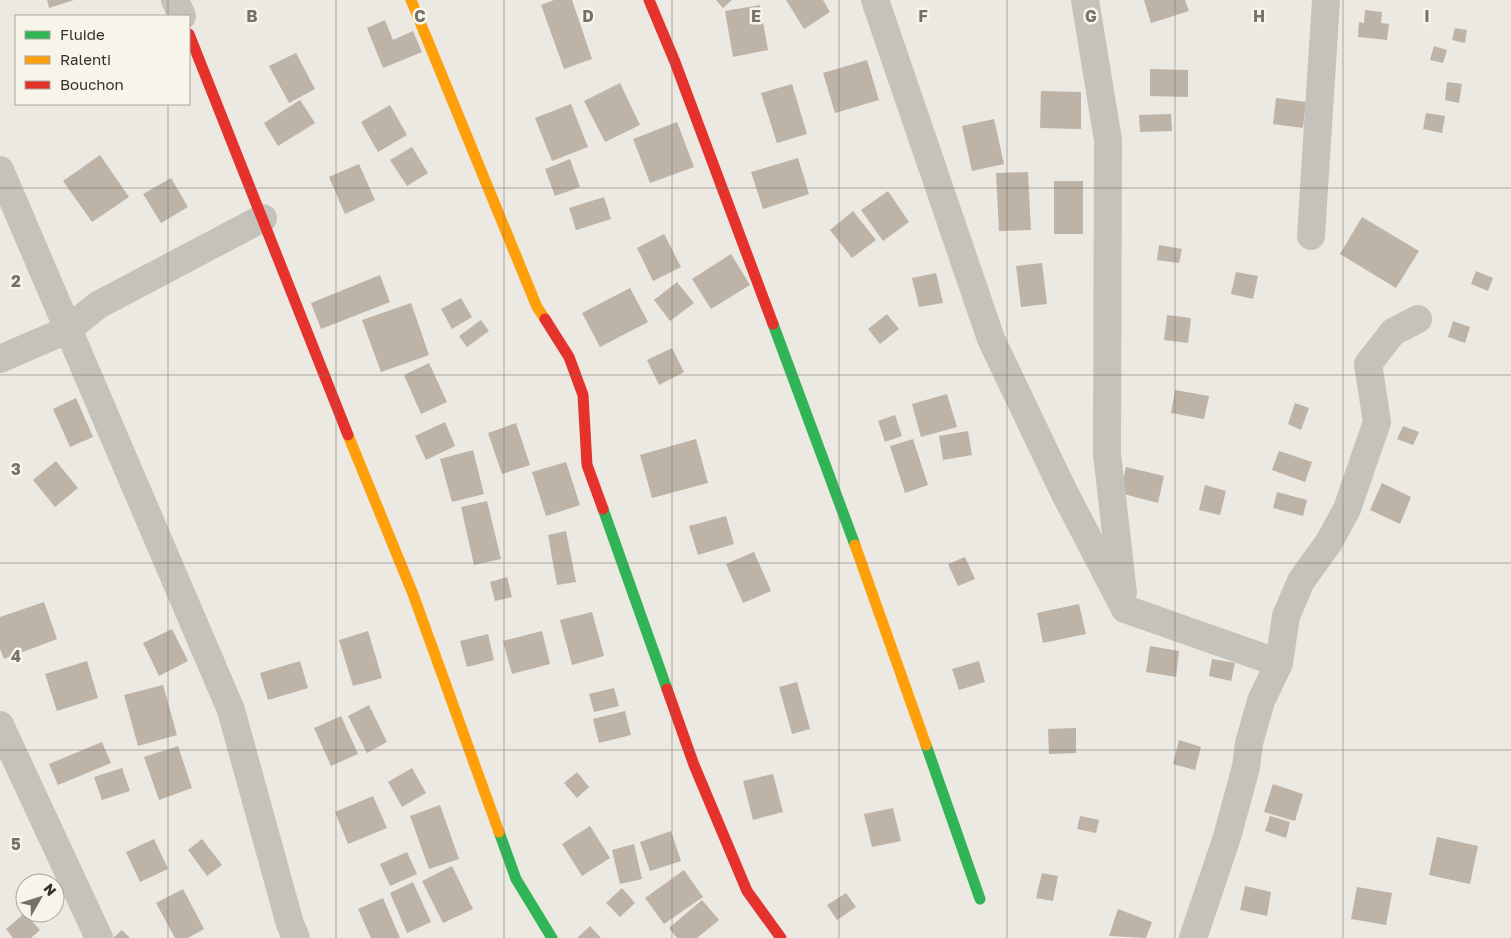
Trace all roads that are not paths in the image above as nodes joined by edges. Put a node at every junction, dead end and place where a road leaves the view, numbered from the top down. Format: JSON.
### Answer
{"nodes":[{"id":1,"x":175,"y":0,"type":"edge"},
{"id":2,"x":411,"y":0,"type":"edge"},
{"id":3,"x":649,"y":0,"type":"edge"},
{"id":4,"x":875,"y":0,"type":"edge"},
{"id":5,"x":1085,"y":0,"type":"edge"},
{"id":6,"x":1326,"y":0,"type":"edge"},
{"id":7,"x":182,"y":15,"type":"edge"},
{"id":8,"x":190,"y":36,"type":"edge"},
{"id":9,"x":0,"y":170,"type":"edge"},
{"id":10,"x":264,"y":218,"type":"junction"},
{"id":11,"x":1311,"y":236,"type":"dead end"},
{"id":12,"x":1418,"y":319,"type":"dead end"},
{"id":13,"x":67,"y":330,"type":"junction"},
{"id":14,"x":0,"y":358,"type":"edge"},
{"id":15,"x":1125,"y":609,"type":"junction"},
{"id":16,"x":1279,"y":662,"type":"junction"},
{"id":17,"x":0,"y":725,"type":"edge"},
{"id":18,"x":980,"y":900,"type":"dead end"},
{"id":19,"x":99,"y":938,"type":"edge"},
{"id":20,"x":296,"y":938,"type":"edge"},
{"id":21,"x":552,"y":938,"type":"edge"},
{"id":22,"x":781,"y":938,"type":"edge"},
{"id":23,"x":1193,"y":938,"type":"edge"}],
"edges":[{"from":1,"to":7,"type":"street"},
{"from":2,"to":22,"type":"street"},
{"from":3,"to":18,"type":"street"},
{"from":4,"to":15,"type":"street"},
{"from":5,"to":15,"type":"street"},
{"from":6,"to":11,"type":"street"},
{"from":8,"to":10,"type":"street"},
{"from":9,"to":13,"type":"street"},
{"from":10,"to":13,"type":"street"},
{"from":10,"to":21,"type":"street"},
{"from":12,"to":16,"type":"street"},
{"from":13,"to":14,"type":"street"},
{"from":13,"to":20,"type":"street"},
{"from":15,"to":16,"type":"street"},
{"from":16,"to":23,"type":"street"},
{"from":17,"to":19,"type":"street"}]}
